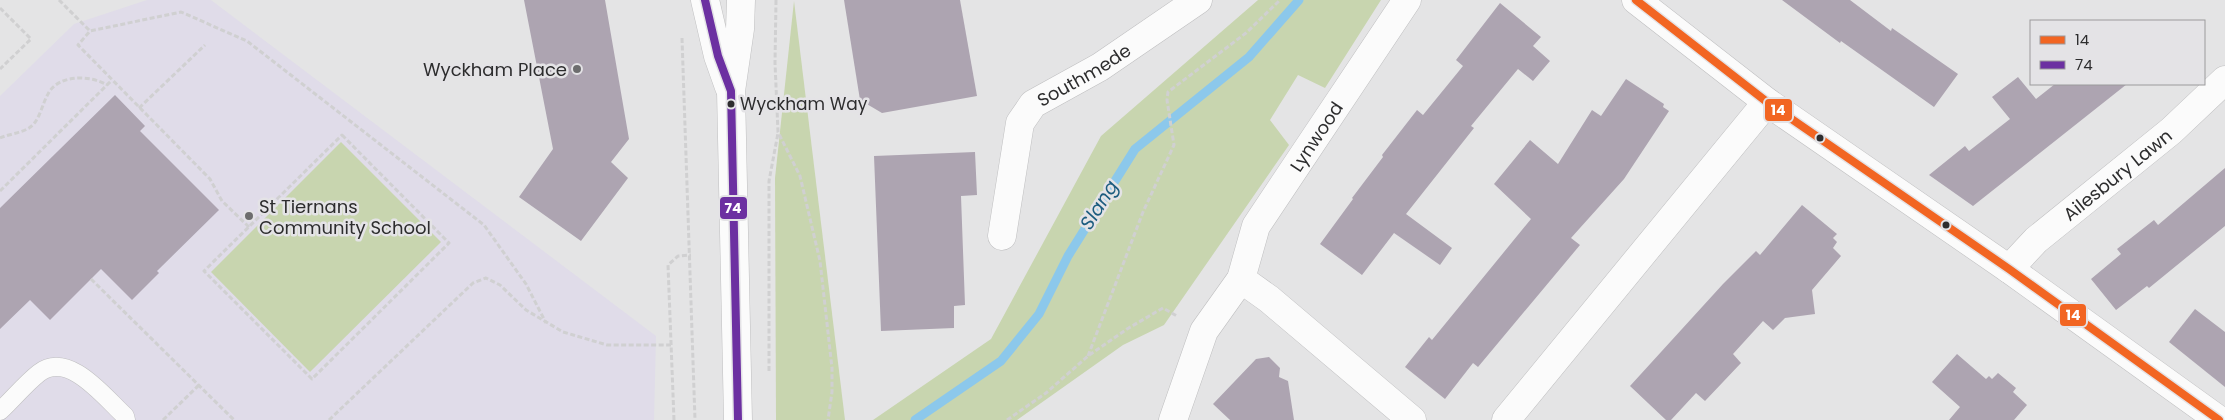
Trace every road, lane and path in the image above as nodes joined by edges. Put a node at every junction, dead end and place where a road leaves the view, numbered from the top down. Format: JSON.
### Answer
{"nodes":[{"id":1,"x":59,"y":0,"type":"edge"},
{"id":2,"x":705,"y":0,"type":"edge"},
{"id":3,"x":741,"y":0,"type":"edge"},
{"id":4,"x":776,"y":0,"type":"edge"},
{"id":5,"x":1198,"y":0,"type":"edge"},
{"id":6,"x":1280,"y":0,"type":"edge"},
{"id":7,"x":1407,"y":0,"type":"edge"},
{"id":8,"x":1636,"y":0,"type":"edge"},
{"id":9,"x":0,"y":8,"type":"edge"},
{"id":10,"x":681,"y":30,"type":"dead end"},
{"id":11,"x":90,"y":31,"type":"junction"},
{"id":12,"x":205,"y":45,"type":"dead end"},
{"id":13,"x":0,"y":69,"type":"edge"},
{"id":14,"x":2225,"y":80,"type":"edge"},
{"id":15,"x":112,"y":81,"type":"junction"},
{"id":16,"x":107,"y":85,"type":"junction"},
{"id":17,"x":731,"y":91,"type":"junction"},
{"id":18,"x":1767,"y":102,"type":"junction"},
{"id":19,"x":139,"y":108,"type":"junction"},
{"id":20,"x":778,"y":132,"type":"junction"},
{"id":21,"x":0,"y":138,"type":"edge"},
{"id":22,"x":0,"y":191,"type":"edge"},
{"id":23,"x":249,"y":227,"type":"junction"},
{"id":24,"x":1002,"y":236,"type":"dead end"},
{"id":25,"x":690,"y":255,"type":"junction"},
{"id":26,"x":2009,"y":269,"type":"junction"},
{"id":27,"x":91,"y":278,"type":"dead end"},
{"id":28,"x":1241,"y":279,"type":"junction"},
{"id":29,"x":1177,"y":316,"type":"dead end"},
{"id":30,"x":546,"y":323,"type":"junction"},
{"id":31,"x":671,"y":345,"type":"junction"},
{"id":32,"x":1088,"y":356,"type":"junction"},
{"id":33,"x":769,"y":380,"type":"dead end"},
{"id":34,"x":199,"y":385,"type":"junction"},
{"id":35,"x":0,"y":411,"type":"edge"},
{"id":36,"x":126,"y":420,"type":"edge"},
{"id":37,"x":164,"y":420,"type":"edge"},
{"id":38,"x":234,"y":420,"type":"edge"},
{"id":39,"x":329,"y":420,"type":"edge"},
{"id":40,"x":674,"y":420,"type":"edge"},
{"id":41,"x":695,"y":420,"type":"edge"},
{"id":42,"x":738,"y":420,"type":"edge"},
{"id":43,"x":828,"y":420,"type":"edge"},
{"id":44,"x":1007,"y":420,"type":"edge"},
{"id":45,"x":1173,"y":420,"type":"edge"},
{"id":46,"x":1412,"y":420,"type":"edge"},
{"id":47,"x":1506,"y":420,"type":"edge"},
{"id":48,"x":2219,"y":420,"type":"edge"}],
"edges":[{"from":1,"to":11,"type":"path"},
{"from":2,"to":17,"type":"street"},
{"from":3,"to":17,"type":"street"},
{"from":4,"to":20,"type":"path"},
{"from":5,"to":24,"type":"street","name":"Southmede"},
{"from":6,"to":32,"type":"path"},
{"from":7,"to":28,"type":"street","name":"Lynwood"},
{"from":8,"to":18,"type":"street"},
{"from":9,"to":13,"type":"path"},
{"from":10,"to":25,"type":"path"},
{"from":11,"to":15,"type":"path"},
{"from":11,"to":30,"type":"path"},
{"from":12,"to":19,"type":"path"},
{"from":14,"to":26,"type":"street","name":"Ailesbury Lawn"},
{"from":15,"to":16,"type":"path"},
{"from":15,"to":19,"type":"path"},
{"from":16,"to":21,"type":"path"},
{"from":16,"to":22,"type":"path"},
{"from":17,"to":42,"type":"street"},
{"from":18,"to":26,"type":"street"},
{"from":18,"to":47,"type":"street"},
{"from":19,"to":23,"type":"path"},
{"from":20,"to":33,"type":"path"},
{"from":20,"to":43,"type":"path"},
{"from":23,"to":23,"type":"path"},
{"from":25,"to":31,"type":"path"},
{"from":25,"to":41,"type":"path"},
{"from":26,"to":48,"type":"street"},
{"from":27,"to":34,"type":"path"},
{"from":28,"to":45,"type":"street","name":"Lynwood"},
{"from":28,"to":46,"type":"street"},
{"from":29,"to":32,"type":"path"},
{"from":30,"to":31,"type":"path"},
{"from":30,"to":39,"type":"path"},
{"from":31,"to":40,"type":"path"},
{"from":32,"to":44,"type":"path"},
{"from":34,"to":37,"type":"path"},
{"from":34,"to":38,"type":"path"},
{"from":35,"to":36,"type":"lane"}]}
